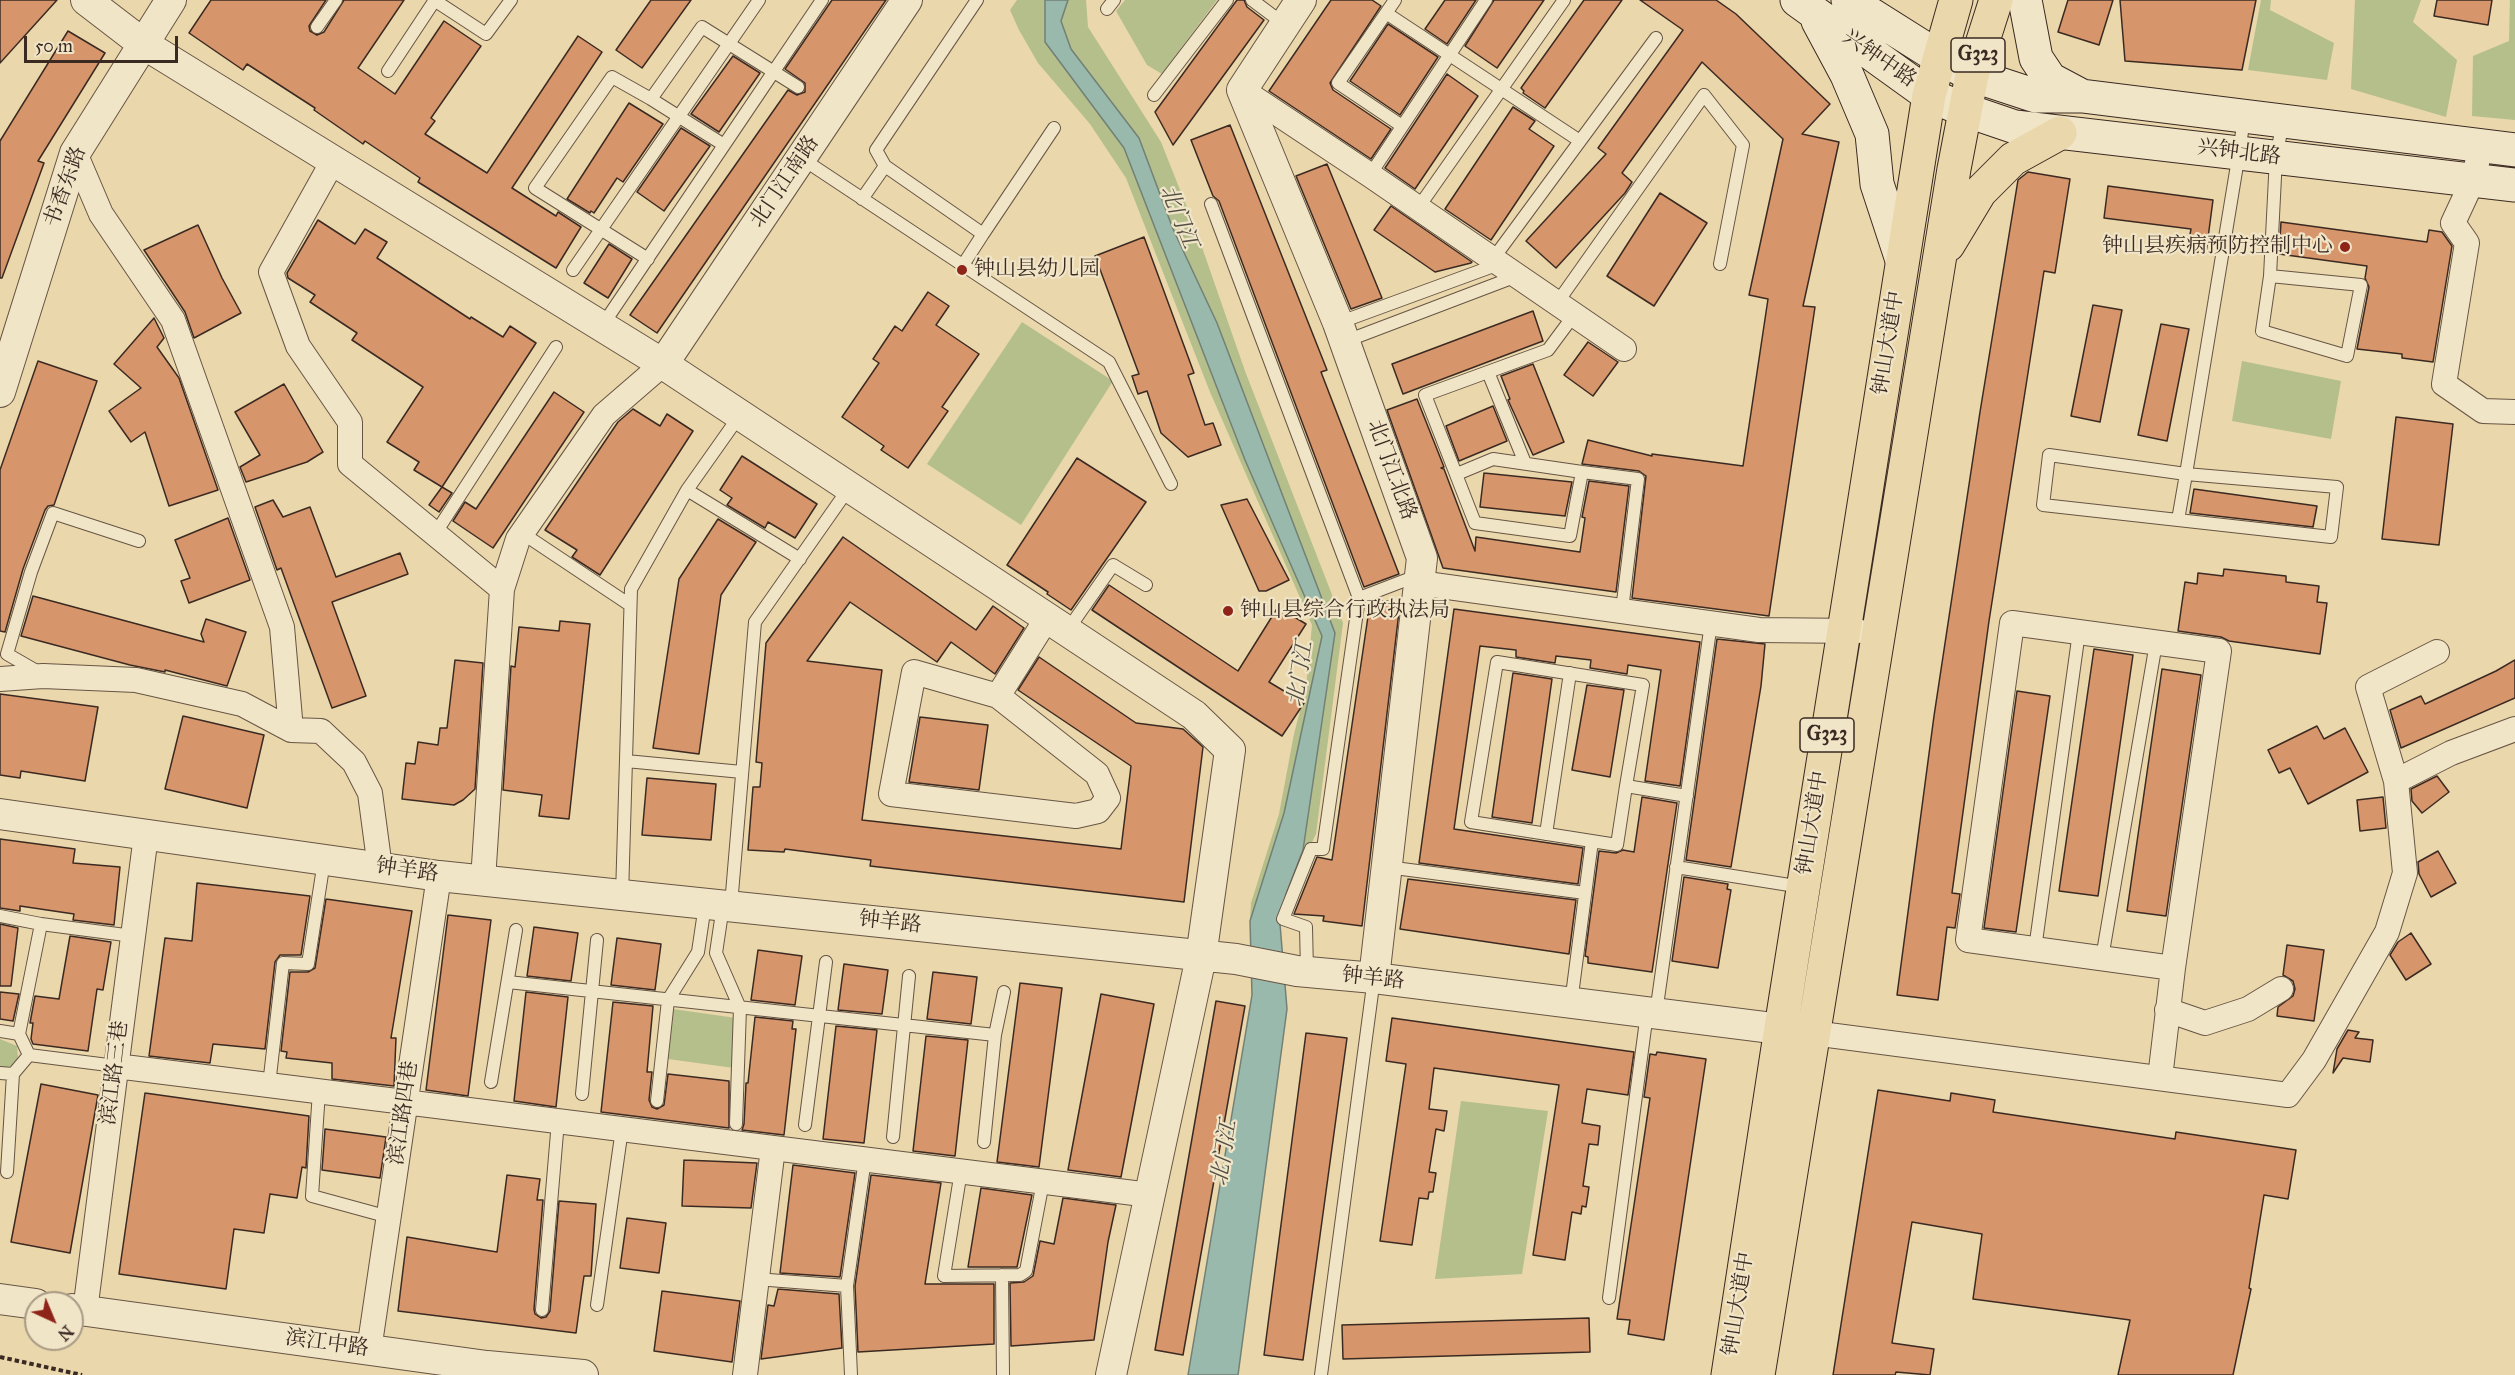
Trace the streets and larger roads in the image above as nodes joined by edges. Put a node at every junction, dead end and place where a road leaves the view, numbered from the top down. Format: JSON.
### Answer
{"nodes":[{"id":1,"x":86,"y":0,"type":"edge"},
{"id":2,"x":171,"y":0,"type":"edge"},
{"id":3,"x":907,"y":0,"type":"edge"},
{"id":4,"x":1301,"y":0,"type":"edge"},
{"id":5,"x":1848,"y":0,"type":"edge"},
{"id":6,"x":1956,"y":0,"type":"edge"},
{"id":7,"x":1996,"y":0,"type":"edge"},
{"id":8,"x":2025,"y":0,"type":"edge"},
{"id":9,"x":1803,"y":5,"type":"edge"},
{"id":10,"x":142,"y":44,"type":"junction"},
{"id":11,"x":1940,"y":58,"type":"junction"},
{"id":12,"x":1972,"y":75,"type":"junction"},
{"id":13,"x":1242,"y":90,"type":"junction"},
{"id":14,"x":1929,"y":94,"type":"junction"},
{"id":15,"x":2082,"y":96,"type":"junction"},
{"id":16,"x":1965,"y":110,"type":"junction"},
{"id":17,"x":2060,"y":133,"type":"junction"},
{"id":18,"x":2481,"y":146,"type":"junction"},
{"id":19,"x":2515,"y":150,"type":"edge"},
{"id":20,"x":75,"y":153,"type":"junction"},
{"id":21,"x":333,"y":161,"type":"junction"},
{"id":22,"x":2473,"y":180,"type":"junction"},
{"id":23,"x":2515,"y":185,"type":"edge"},
{"id":24,"x":1939,"y":259,"type":"junction"},
{"id":25,"x":1902,"y":260,"type":"junction"},
{"id":26,"x":1624,"y":349,"type":"dead end"},
{"id":27,"x":663,"y":364,"type":"junction"},
{"id":28,"x":0,"y":392,"type":"edge"},
{"id":29,"x":2515,"y":412,"type":"edge"},
{"id":30,"x":1420,"y":579,"type":"junction"},
{"id":31,"x":502,"y":589,"type":"junction"},
{"id":32,"x":1057,"y":625,"type":"junction"},
{"id":33,"x":1844,"y":631,"type":"junction"},
{"id":34,"x":1878,"y":632,"type":"junction"},
{"id":35,"x":2437,"y":652,"type":"dead end"},
{"id":36,"x":0,"y":679,"type":"edge"},
{"id":37,"x":998,"y":696,"type":"junction"},
{"id":38,"x":2515,"y":729,"type":"edge"},
{"id":39,"x":291,"y":730,"type":"junction"},
{"id":40,"x":2396,"y":781,"type":"junction"},
{"id":41,"x":0,"y":814,"type":"edge"},
{"id":42,"x":146,"y":835,"type":"junction"},
{"id":43,"x":380,"y":867,"type":"junction"},
{"id":44,"x":439,"y":876,"type":"junction"},
{"id":45,"x":483,"y":880,"type":"junction"},
{"id":46,"x":1819,"y":889,"type":"junction"},
{"id":47,"x":1201,"y":957,"type":"junction"},
{"id":48,"x":2173,"y":968,"type":"junction"},
{"id":49,"x":1374,"y":978,"type":"junction"},
{"id":50,"x":2281,"y":989,"type":"dead end"},
{"id":51,"x":2168,"y":1010,"type":"junction"},
{"id":52,"x":1781,"y":1028,"type":"junction"},
{"id":53,"x":1813,"y":1033,"type":"junction"},
{"id":54,"x":116,"y":1066,"type":"junction"},
{"id":55,"x":2160,"y":1078,"type":"junction"},
{"id":56,"x":406,"y":1102,"type":"junction"},
{"id":57,"x":773,"y":1148,"type":"junction"},
{"id":58,"x":1150,"y":1195,"type":"junction"},
{"id":59,"x":81,"y":1291,"type":"edge"},
{"id":60,"x":0,"y":1299,"type":"edge"},
{"id":61,"x":24,"y":1302,"type":"edge"},
{"id":62,"x":84,"y":1311,"type":"edge"},
{"id":63,"x":369,"y":1350,"type":"junction"},
{"id":64,"x":583,"y":1375,"type":"edge"},
{"id":65,"x":745,"y":1375,"type":"edge"},
{"id":66,"x":1111,"y":1375,"type":"edge"},
{"id":67,"x":1728,"y":1375,"type":"edge"},
{"id":68,"x":1758,"y":1375,"type":"edge"}],
"edges":[{"from":1,"to":10,"type":"street"},
{"from":2,"to":10,"type":"street","name":"书香东路"},
{"from":3,"to":27,"type":"street","name":"北门江南路"},
{"from":4,"to":13,"type":"street"},
{"from":5,"to":11,"type":"main road","name":"兴钟中路"},
{"from":6,"to":11,"type":"highway","number":"G323"},
{"from":7,"to":12,"type":"highway","number":"G323"},
{"from":8,"to":15,"type":"main road"},
{"from":9,"to":14,"type":"main road","name":"兴钟中路"},
{"from":9,"to":25,"type":"main road"},
{"from":10,"to":20,"type":"street","name":"书香东路"},
{"from":10,"to":21,"type":"street"},
{"from":11,"to":12,"type":"main road","name":"兴钟中路"},
{"from":11,"to":14,"type":"highway","number":"G323"},
{"from":12,"to":15,"type":"main road","name":"兴钟北路"},
{"from":12,"to":16,"type":"highway","number":"G323"},
{"from":13,"to":26,"type":"street"},
{"from":13,"to":30,"type":"street","name":"北门江北路"},
{"from":14,"to":16,"type":"main road","name":"兴钟中路"},
{"from":14,"to":25,"type":"highway","name":"钟山大道中","number":"G323"},
{"from":15,"to":18,"type":"main road","name":"兴钟北路"},
{"from":16,"to":17,"type":"main road","name":"兴钟北路"},
{"from":16,"to":24,"type":"highway","name":"钟山大道中","number":"G323"},
{"from":17,"to":22,"type":"main road","name":"兴钟北路"},
{"from":17,"to":24,"type":"highway"},
{"from":18,"to":19,"type":"main road","name":"兴钟北路"},
{"from":18,"to":22,"type":"street"},
{"from":20,"to":28,"type":"street","name":"书香东路"},
{"from":20,"to":39,"type":"street"},
{"from":21,"to":27,"type":"street"},
{"from":21,"to":31,"type":"street"},
{"from":22,"to":23,"type":"main road","name":"兴钟北路"},
{"from":22,"to":29,"type":"street"},
{"from":24,"to":34,"type":"highway","name":"钟山大道中","number":"G323"},
{"from":25,"to":33,"type":"highway","name":"钟山大道中","number":"G323"},
{"from":27,"to":31,"type":"street"},
{"from":27,"to":32,"type":"street"},
{"from":30,"to":33,"type":"street"},
{"from":30,"to":49,"type":"street","name":"北门江北路"},
{"from":31,"to":45,"type":"street"},
{"from":32,"to":37,"type":"street"},
{"from":32,"to":47,"type":"street"},
{"from":33,"to":34,"type":"street"},
{"from":33,"to":46,"type":"highway","name":"钟山大道中","number":"G323"},
{"from":34,"to":46,"type":"highway","name":"钟山大道中","number":"G323"},
{"from":35,"to":40,"type":"street"},
{"from":36,"to":39,"type":"street"},
{"from":37,"to":37,"type":"street"},
{"from":38,"to":40,"type":"street"},
{"from":39,"to":43,"type":"street"},
{"from":40,"to":55,"type":"street"},
{"from":41,"to":42,"type":"street","name":"钟羊路"},
{"from":42,"to":43,"type":"street","name":"钟羊路"},
{"from":42,"to":54,"type":"street","name":"滨江路三巷"},
{"from":43,"to":44,"type":"street","name":"钟羊路"},
{"from":44,"to":45,"type":"street","name":"钟羊路"},
{"from":44,"to":56,"type":"street","name":"滨江路四巷"},
{"from":45,"to":47,"type":"street","name":"钟羊路"},
{"from":46,"to":52,"type":"highway","name":"钟山大道中","number":"G323"},
{"from":46,"to":53,"type":"highway","name":"钟山大道中","number":"G323"},
{"from":47,"to":49,"type":"street","name":"钟羊路"},
{"from":47,"to":58,"type":"street"},
{"from":48,"to":48,"type":"street"},
{"from":48,"to":51,"type":"street"},
{"from":49,"to":52,"type":"street","name":"钟羊路"},
{"from":50,"to":51,"type":"street"},
{"from":51,"to":55,"type":"street"},
{"from":52,"to":53,"type":"street","name":"钟羊路"},
{"from":52,"to":67,"type":"highway","name":"钟山大道中","number":"G323"},
{"from":53,"to":55,"type":"street"},
{"from":53,"to":68,"type":"highway","name":"钟山大道中","number":"G323"},
{"from":54,"to":56,"type":"street"},
{"from":54,"to":59,"type":"street","name":"滨江路三巷"},
{"from":56,"to":57,"type":"street"},
{"from":56,"to":63,"type":"street","name":"滨江路四巷"},
{"from":57,"to":58,"type":"street"},
{"from":57,"to":65,"type":"street"},
{"from":58,"to":66,"type":"street"},
{"from":60,"to":61,"type":"street"},
{"from":62,"to":63,"type":"street","name":"滨江中路"},
{"from":63,"to":64,"type":"street","name":"滨江中路"}]}
